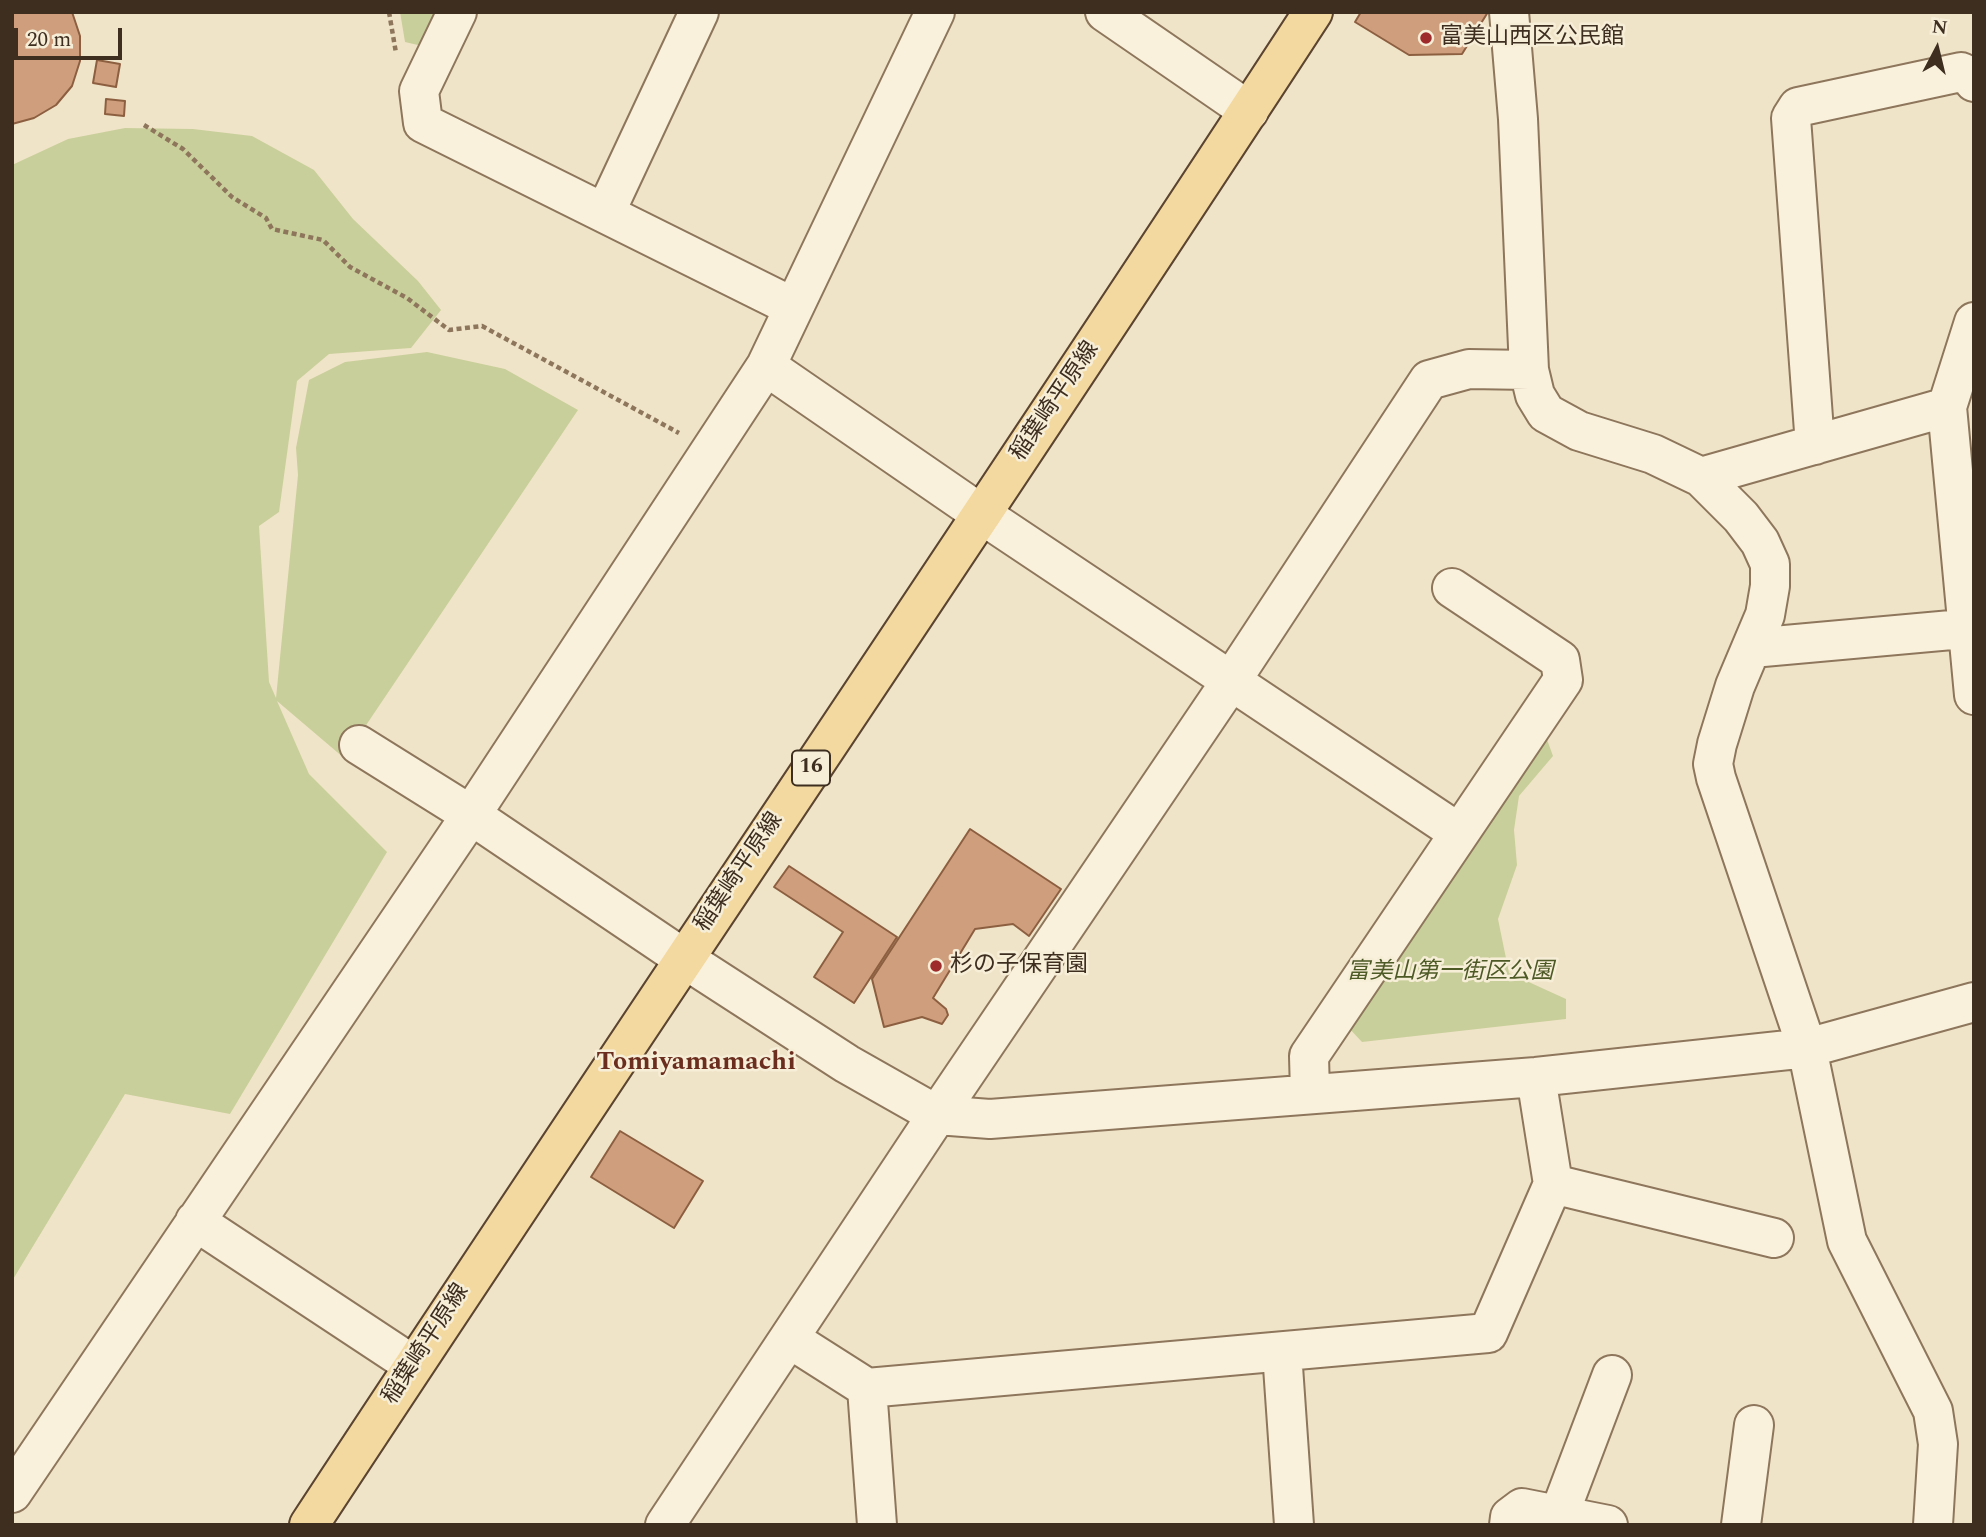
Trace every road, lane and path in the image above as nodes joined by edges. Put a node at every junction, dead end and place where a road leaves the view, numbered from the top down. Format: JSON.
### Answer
{"nodes":[{"id":1,"x":457,"y":12,"type":"edge"},
{"id":2,"x":699,"y":12,"type":"edge"},
{"id":3,"x":935,"y":12,"type":"edge"},
{"id":4,"x":1105,"y":12,"type":"edge"},
{"id":5,"x":1313,"y":12,"type":"edge"},
{"id":6,"x":1508,"y":12,"type":"edge"},
{"id":7,"x":1974,"y":82,"type":"edge"},
{"id":8,"x":1249,"y":111,"type":"junction"},
{"id":9,"x":144,"y":125,"type":"dead end"},
{"id":10,"x":605,"y":213,"type":"junction"},
{"id":11,"x":793,"y":307,"type":"junction"},
{"id":12,"x":1974,"y":321,"type":"edge"},
{"id":13,"x":766,"y":366,"type":"junction"},
{"id":14,"x":1529,"y":370,"type":"junction"},
{"id":15,"x":1947,"y":407,"type":"junction"},
{"id":16,"x":1815,"y":445,"type":"junction"},
{"id":17,"x":710,"y":450,"type":"junction"},
{"id":18,"x":1701,"y":477,"type":"junction"},
{"id":19,"x":981,"y":514,"type":"junction"},
{"id":20,"x":1452,"y":588,"type":"dead end"},
{"id":21,"x":1970,"y":628,"type":"edge"},
{"id":22,"x":1752,"y":648,"type":"junction"},
{"id":23,"x":1231,"y":681,"type":"junction"},
{"id":24,"x":1974,"y":695,"type":"edge"},
{"id":25,"x":359,"y":746,"type":"dead end"},
{"id":26,"x":471,"y":815,"type":"junction"},
{"id":27,"x":1459,"y":833,"type":"junction"},
{"id":28,"x":683,"y":958,"type":"junction"},
{"id":29,"x":1974,"y":1002,"type":"edge"},
{"id":30,"x":1807,"y":1048,"type":"junction"},
{"id":31,"x":1536,"y":1077,"type":"junction"},
{"id":32,"x":1310,"y":1093,"type":"junction"},
{"id":33,"x":937,"y":1115,"type":"junction"},
{"id":34,"x":1553,"y":1184,"type":"junction"},
{"id":35,"x":195,"y":1221,"type":"junction"},
{"id":36,"x":1774,"y":1238,"type":"dead end"},
{"id":37,"x":790,"y":1339,"type":"junction"},
{"id":38,"x":1282,"y":1352,"type":"junction"},
{"id":39,"x":413,"y":1365,"type":"junction"},
{"id":40,"x":1612,"y":1375,"type":"dead end"},
{"id":41,"x":867,"y":1388,"type":"junction"},
{"id":42,"x":1754,"y":1425,"type":"dead end"},
{"id":43,"x":12,"y":1493,"type":"edge"},
{"id":44,"x":1559,"y":1515,"type":"junction"},
{"id":45,"x":309,"y":1525,"type":"edge"},
{"id":46,"x":665,"y":1525,"type":"edge"},
{"id":47,"x":877,"y":1525,"type":"edge"},
{"id":48,"x":1294,"y":1525,"type":"edge"},
{"id":49,"x":1509,"y":1525,"type":"edge"},
{"id":50,"x":1608,"y":1525,"type":"edge"},
{"id":51,"x":1741,"y":1525,"type":"edge"},
{"id":52,"x":1933,"y":1525,"type":"edge"}],
"edges":[{"from":1,"to":10,"type":"street"},
{"from":2,"to":10,"type":"street"},
{"from":3,"to":11,"type":"street"},
{"from":4,"to":8,"type":"street"},
{"from":5,"to":8,"type":"main road","name":"稲葉崎平原線","number":"16"},
{"from":6,"to":14,"type":"street"},
{"from":7,"to":16,"type":"street"},
{"from":8,"to":19,"type":"main road","name":"稲葉崎平原線","number":"16"},
{"from":9,"to":17,"type":"path"},
{"from":10,"to":11,"type":"street"},
{"from":11,"to":13,"type":"street"},
{"from":12,"to":15,"type":"street"},
{"from":13,"to":17,"type":"street"},
{"from":13,"to":19,"type":"street"},
{"from":14,"to":18,"type":"street"},
{"from":14,"to":23,"type":"street"},
{"from":15,"to":16,"type":"street"},
{"from":15,"to":21,"type":"street"},
{"from":16,"to":18,"type":"street"},
{"from":17,"to":26,"type":"street"},
{"from":18,"to":22,"type":"street"},
{"from":19,"to":23,"type":"street"},
{"from":19,"to":28,"type":"main road","name":"稲葉崎平原線","number":"16"},
{"from":20,"to":27,"type":"street"},
{"from":21,"to":22,"type":"street"},
{"from":21,"to":24,"type":"street"},
{"from":22,"to":30,"type":"street"},
{"from":23,"to":27,"type":"street"},
{"from":23,"to":33,"type":"street"},
{"from":25,"to":26,"type":"street"},
{"from":26,"to":28,"type":"street"},
{"from":26,"to":35,"type":"street"},
{"from":27,"to":32,"type":"street"},
{"from":28,"to":33,"type":"street"},
{"from":28,"to":39,"type":"main road","name":"稲葉崎平原線","number":"16"},
{"from":29,"to":30,"type":"street"},
{"from":30,"to":31,"type":"street"},
{"from":30,"to":52,"type":"street"},
{"from":31,"to":32,"type":"street"},
{"from":31,"to":34,"type":"street"},
{"from":32,"to":33,"type":"street"},
{"from":33,"to":37,"type":"street"},
{"from":34,"to":36,"type":"street"},
{"from":34,"to":38,"type":"street"},
{"from":35,"to":39,"type":"street"},
{"from":35,"to":43,"type":"street"},
{"from":37,"to":41,"type":"street"},
{"from":37,"to":46,"type":"street"},
{"from":38,"to":41,"type":"street"},
{"from":38,"to":48,"type":"street"},
{"from":39,"to":45,"type":"main road","name":"稲葉崎平原線","number":"16"},
{"from":40,"to":44,"type":"street"},
{"from":41,"to":47,"type":"street"},
{"from":42,"to":51,"type":"street"},
{"from":44,"to":49,"type":"street"},
{"from":44,"to":50,"type":"street"}]}
